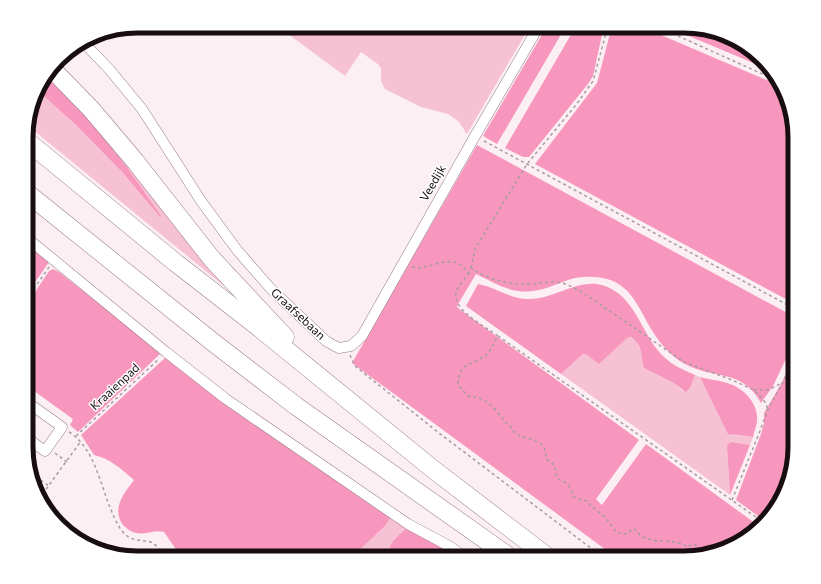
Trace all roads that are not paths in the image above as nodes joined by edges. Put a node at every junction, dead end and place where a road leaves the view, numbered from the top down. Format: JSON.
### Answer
{"nodes":[{"id":1,"x":535,"y":33,"type":"edge"},
{"id":2,"x":87,"y":46,"type":"edge"},
{"id":3,"x":55,"y":72,"type":"edge"},
{"id":4,"x":33,"y":146,"type":"edge"},
{"id":5,"x":33,"y":197,"type":"edge"},
{"id":6,"x":33,"y":243,"type":"edge"},
{"id":7,"x":346,"y":347,"type":"joint"},
{"id":8,"x":319,"y":377,"type":"junction"},
{"id":9,"x":33,"y":406,"type":"edge"},
{"id":10,"x":33,"y":442,"type":"edge"},
{"id":11,"x":456,"y":551,"type":"edge"},
{"id":12,"x":501,"y":551,"type":"edge"},
{"id":13,"x":540,"y":551,"type":"edge"}],
"edges":[{"from":1,"to":7,"type":"street","name":"Veedijk"},
{"from":2,"to":7,"type":"street","name":"Graafsebaan"},
{"from":3,"to":8,"type":"highway"},
{"from":4,"to":8,"type":"highway"},
{"from":5,"to":12,"type":"highway"},
{"from":6,"to":11,"type":"street"},
{"from":8,"to":13,"type":"highway"},
{"from":9,"to":10,"type":"street"}]}
